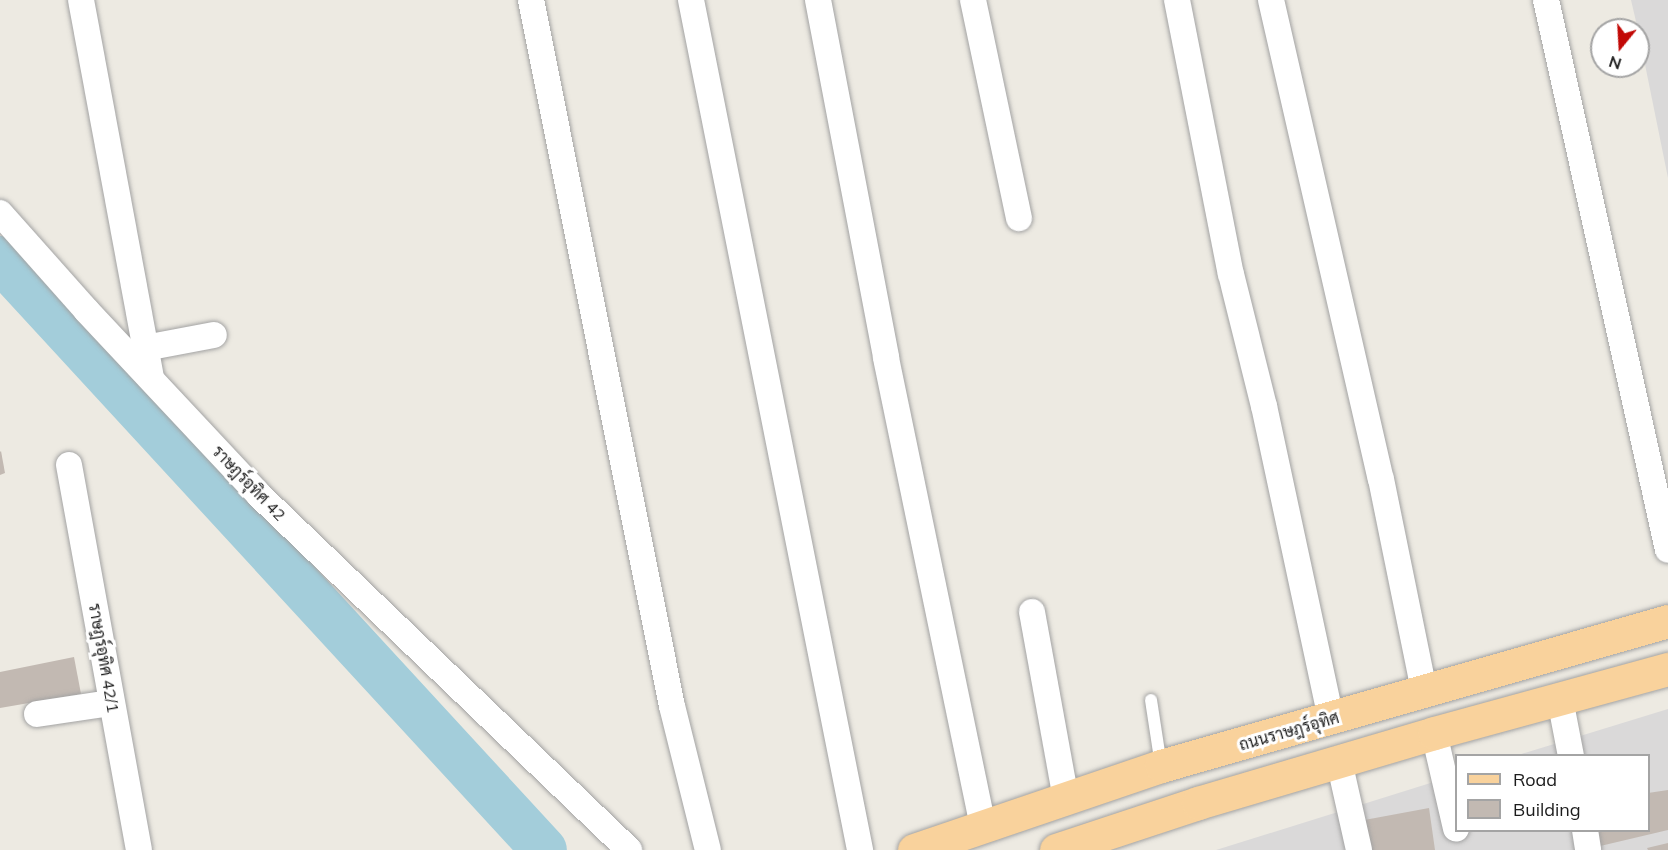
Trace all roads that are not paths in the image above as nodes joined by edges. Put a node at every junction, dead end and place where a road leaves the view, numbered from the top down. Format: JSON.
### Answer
{"nodes":[{"id":1,"x":81,"y":0,"type":"edge"},
{"id":2,"x":531,"y":0,"type":"edge"},
{"id":3,"x":691,"y":0,"type":"edge"},
{"id":4,"x":818,"y":0,"type":"edge"},
{"id":5,"x":973,"y":0,"type":"edge"},
{"id":6,"x":1177,"y":0,"type":"edge"},
{"id":7,"x":1272,"y":0,"type":"edge"},
{"id":8,"x":1546,"y":0,"type":"edge"},
{"id":9,"x":0,"y":213,"type":"edge"},
{"id":10,"x":1019,"y":218,"type":"dead end"},
{"id":11,"x":214,"y":335,"type":"dead end"},
{"id":12,"x":145,"y":348,"type":"junction"},
{"id":13,"x":151,"y":377,"type":"junction"},
{"id":14,"x":69,"y":465,"type":"dead end"},
{"id":15,"x":1668,"y":550,"type":"edge"},
{"id":16,"x":1032,"y":612,"type":"dead end"},
{"id":17,"x":1668,"y":621,"type":"edge"},
{"id":18,"x":1668,"y":669,"type":"edge"},
{"id":19,"x":1424,"y":691,"type":"junction"},
{"id":20,"x":1560,"y":699,"type":"junction"},
{"id":21,"x":1151,"y":700,"type":"dead end"},
{"id":22,"x":111,"y":703,"type":"junction"},
{"id":23,"x":37,"y":714,"type":"dead end"},
{"id":24,"x":1331,"y":718,"type":"junction"},
{"id":25,"x":1434,"y":733,"type":"junction"},
{"id":26,"x":1571,"y":754,"type":"edge"},
{"id":27,"x":1339,"y":761,"type":"junction"},
{"id":28,"x":1161,"y":766,"type":"junction"},
{"id":29,"x":1066,"y":799,"type":"junction"},
{"id":30,"x":1455,"y":821,"type":"edge"},
{"id":31,"x":983,"y":826,"type":"junction"},
{"id":32,"x":1458,"y":832,"type":"edge"},
{"id":33,"x":1585,"y":832,"type":"edge"},
{"id":34,"x":1109,"y":842,"type":"edge"},
{"id":35,"x":139,"y":850,"type":"edge"},
{"id":36,"x":629,"y":850,"type":"edge"},
{"id":37,"x":708,"y":850,"type":"edge"},
{"id":38,"x":860,"y":850,"type":"edge"},
{"id":39,"x":914,"y":850,"type":"edge"},
{"id":40,"x":1057,"y":850,"type":"edge"},
{"id":41,"x":1359,"y":850,"type":"edge"},
{"id":42,"x":1462,"y":850,"type":"edge"},
{"id":43,"x":1588,"y":850,"type":"edge"}],
"edges":[{"from":1,"to":12,"type":"street"},
{"from":2,"to":37,"type":"street"},
{"from":3,"to":38,"type":"street"},
{"from":4,"to":31,"type":"street"},
{"from":5,"to":10,"type":"street"},
{"from":6,"to":24,"type":"street"},
{"from":7,"to":19,"type":"street"},
{"from":8,"to":15,"type":"street"},
{"from":9,"to":13,"type":"street","name":"ราษฎร์อุทิศ 42"},
{"from":11,"to":12,"type":"street"},
{"from":12,"to":13,"type":"street"},
{"from":13,"to":36,"type":"street","name":"ราษฎร์อุทิศ 42"},
{"from":14,"to":22,"type":"street","name":"ราษฎร์อุทิศ 42/1"},
{"from":16,"to":29,"type":"street"},
{"from":17,"to":19,"type":"main road","name":"ถนนราษฎร์อุทิศ"},
{"from":18,"to":20,"type":"main road"},
{"from":19,"to":24,"type":"main road","name":"ถนนราษฎร์อุทิศ"},
{"from":20,"to":25,"type":"main road"},
{"from":20,"to":26,"type":"street"},
{"from":21,"to":28,"type":"lane"},
{"from":22,"to":23,"type":"street"},
{"from":22,"to":35,"type":"street","name":"ราษฎร์อุทิศ 42/1"},
{"from":24,"to":28,"type":"main road","name":"ถนนราษฎร์อุทิศ"},
{"from":25,"to":27,"type":"main road"},
{"from":25,"to":30,"type":"street"},
{"from":27,"to":34,"type":"main road"},
{"from":27,"to":41,"type":"street"},
{"from":28,"to":29,"type":"main road","name":"ถนนราษฎร์อุทิศ"},
{"from":29,"to":31,"type":"main road","name":"ถนนราษฎร์อุทิศ"},
{"from":31,"to":39,"type":"main road","name":"ถนนราษฎร์อุทิศ"},
{"from":32,"to":42,"type":"street"},
{"from":33,"to":43,"type":"street"},
{"from":34,"to":40,"type":"main road"}]}
